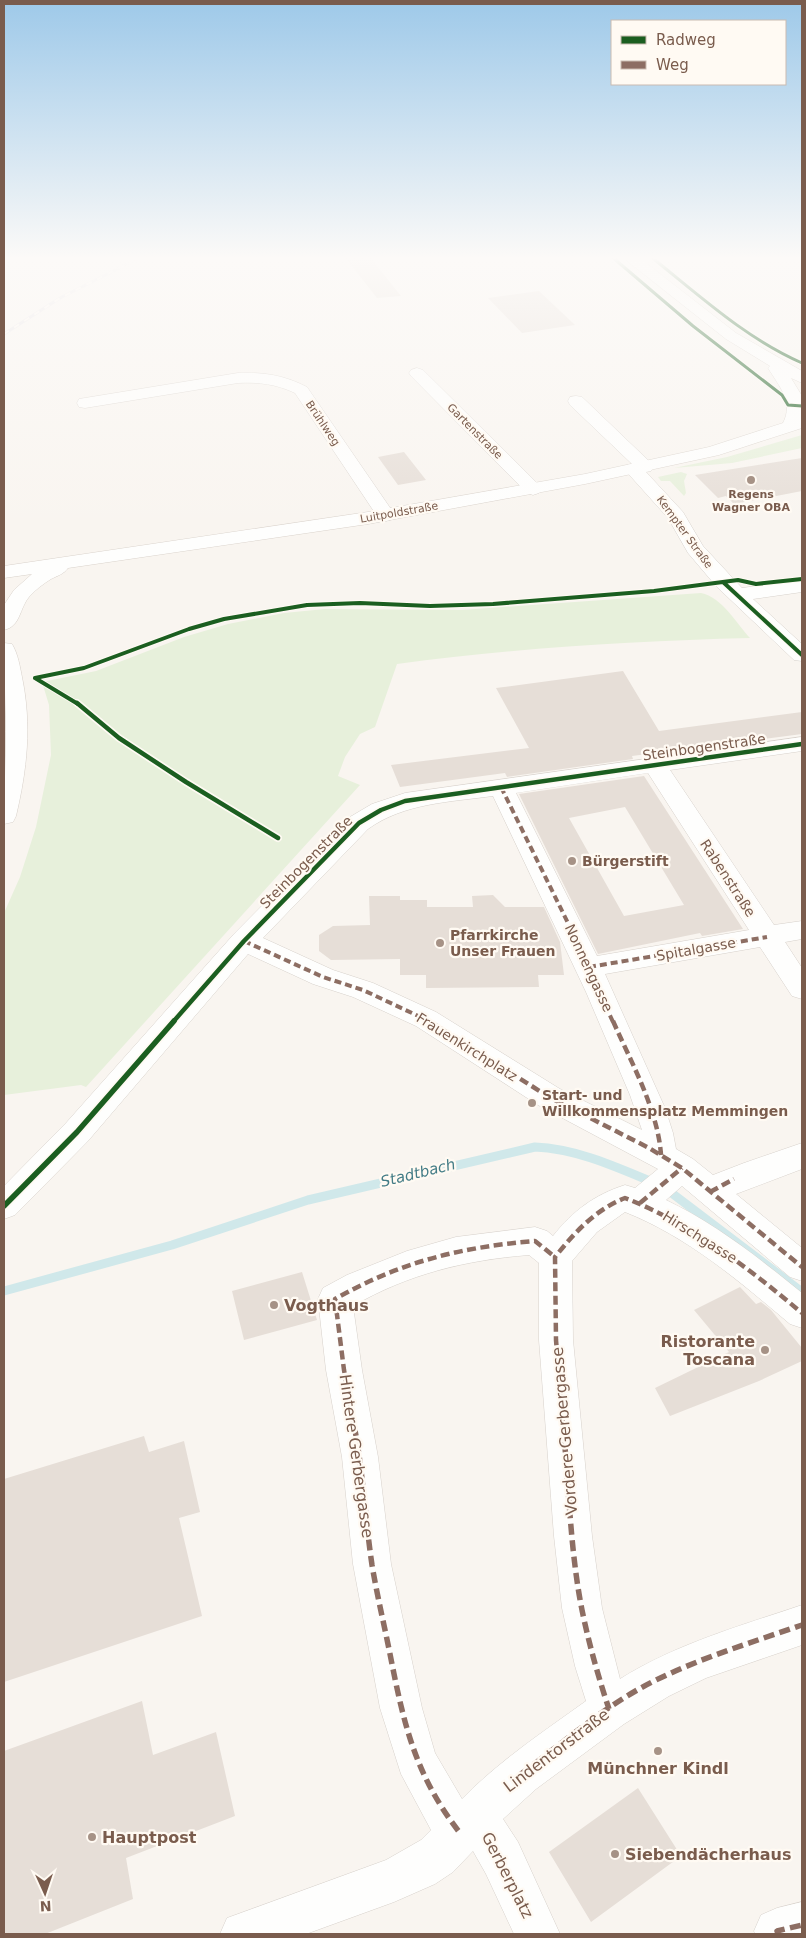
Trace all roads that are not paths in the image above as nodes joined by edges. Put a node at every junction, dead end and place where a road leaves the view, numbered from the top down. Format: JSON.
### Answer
{"nodes":[{"id":1,"x":749,"y":346,"type":"edge"},
{"id":2,"x":772,"y":362,"type":"junction"},
{"id":3,"x":417,"y":373,"type":"dead end"},
{"id":4,"x":802,"y":378,"type":"edge"},
{"id":5,"x":576,"y":401,"type":"dead end"},
{"id":6,"x":85,"y":403,"type":"dead end"},
{"id":7,"x":796,"y":425,"type":"edge"},
{"id":8,"x":639,"y":468,"type":"junction"},
{"id":9,"x":533,"y":488,"type":"junction"},
{"id":10,"x":386,"y":515,"type":"junction"},
{"id":11,"x":84,"y":559,"type":"junction"},
{"id":12,"x":4,"y":572,"type":"edge"},
{"id":13,"x":802,"y":586,"type":"edge"},
{"id":14,"x":737,"y":595,"type":"junction"},
{"id":15,"x":4,"y":624,"type":"edge"},
{"id":16,"x":4,"y":649,"type":"edge"},
{"id":17,"x":802,"y":655,"type":"edge"},
{"id":18,"x":802,"y":744,"type":"edge"},
{"id":19,"x":655,"y":766,"type":"junction"},
{"id":20,"x":502,"y":787,"type":"junction"},
{"id":21,"x":4,"y":816,"type":"edge"},
{"id":22,"x":802,"y":930,"type":"edge"},
{"id":23,"x":766,"y":937,"type":"junction"},
{"id":24,"x":244,"y":941,"type":"junction"},
{"id":25,"x":589,"y":967,"type":"junction"},
{"id":26,"x":802,"y":989,"type":"edge"},
{"id":27,"x":802,"y":1156,"type":"edge"},
{"id":28,"x":661,"y":1180,"type":"junction"},
{"id":29,"x":710,"y":1192,"type":"junction"},
{"id":30,"x":4,"y":1206,"type":"edge"},
{"id":31,"x":555,"y":1257,"type":"junction"},
{"id":32,"x":802,"y":1267,"type":"edge"},
{"id":33,"x":802,"y":1313,"type":"edge"},
{"id":34,"x":802,"y":1625,"type":"edge"},
{"id":35,"x":610,"y":1709,"type":"junction"},
{"id":36,"x":469,"y":1824,"type":"junction"},
{"id":37,"x":802,"y":1925,"type":"edge"},
{"id":38,"x":243,"y":1934,"type":"edge"},
{"id":39,"x":537,"y":1934,"type":"edge"},
{"id":40,"x":778,"y":1934,"type":"edge"}],
"edges":[{"from":1,"to":2,"type":"street"},
{"from":2,"to":4,"type":"street"},
{"from":2,"to":7,"type":"street"},
{"from":3,"to":9,"type":"street","name":"Gartenstraße"},
{"from":5,"to":8,"type":"street","name":"Kempter Straße"},
{"from":6,"to":10,"type":"street","name":"Brühlweg"},
{"from":7,"to":8,"type":"street","name":"Luitpoldstraße"},
{"from":8,"to":9,"type":"street","name":"Luitpoldstraße"},
{"from":8,"to":14,"type":"street","name":"Kempter Straße"},
{"from":9,"to":10,"type":"street","name":"Luitpoldstraße"},
{"from":10,"to":11,"type":"street","name":"Luitpoldstraße"},
{"from":11,"to":12,"type":"street","name":"Luitpoldstraße"},
{"from":11,"to":15,"type":"street"},
{"from":13,"to":14,"type":"street"},
{"from":14,"to":17,"type":"street","name":"Kempter Straße"},
{"from":16,"to":21,"type":"street"},
{"from":18,"to":19,"type":"street","name":"Steinbogenstraße"},
{"from":19,"to":20,"type":"street","name":"Steinbogenstraße"},
{"from":19,"to":23,"type":"street","name":"Rabenstraße"},
{"from":20,"to":24,"type":"street","name":"Steinbogenstraße"},
{"from":20,"to":25,"type":"street","name":"Nonnengasse"},
{"from":22,"to":23,"type":"street","name":"Spitalgasse"},
{"from":23,"to":25,"type":"street","name":"Spitalgasse"},
{"from":23,"to":26,"type":"street","name":"Rabenstraße"},
{"from":24,"to":28,"type":"street","name":"Frauenkirchplatz"},
{"from":24,"to":30,"type":"street","name":"Steinbogenstraße"},
{"from":25,"to":28,"type":"street","name":"Nonnengasse"},
{"from":27,"to":29,"type":"street"},
{"from":28,"to":29,"type":"street"},
{"from":28,"to":31,"type":"street"},
{"from":28,"to":33,"type":"street","name":"Hirschgasse"},
{"from":29,"to":32,"type":"street"},
{"from":31,"to":35,"type":"street","name":"Vordere Gerbergasse"},
{"from":31,"to":36,"type":"street","name":"Hintere Gerbergasse"},
{"from":34,"to":35,"type":"street","name":"Lindentorstraße"},
{"from":35,"to":36,"type":"street","name":"Lindentorstraße"},
{"from":36,"to":38,"type":"street","name":"Lindentorstraße"},
{"from":36,"to":39,"type":"street","name":"Gerberplatz"},
{"from":37,"to":40,"type":"street"}]}
